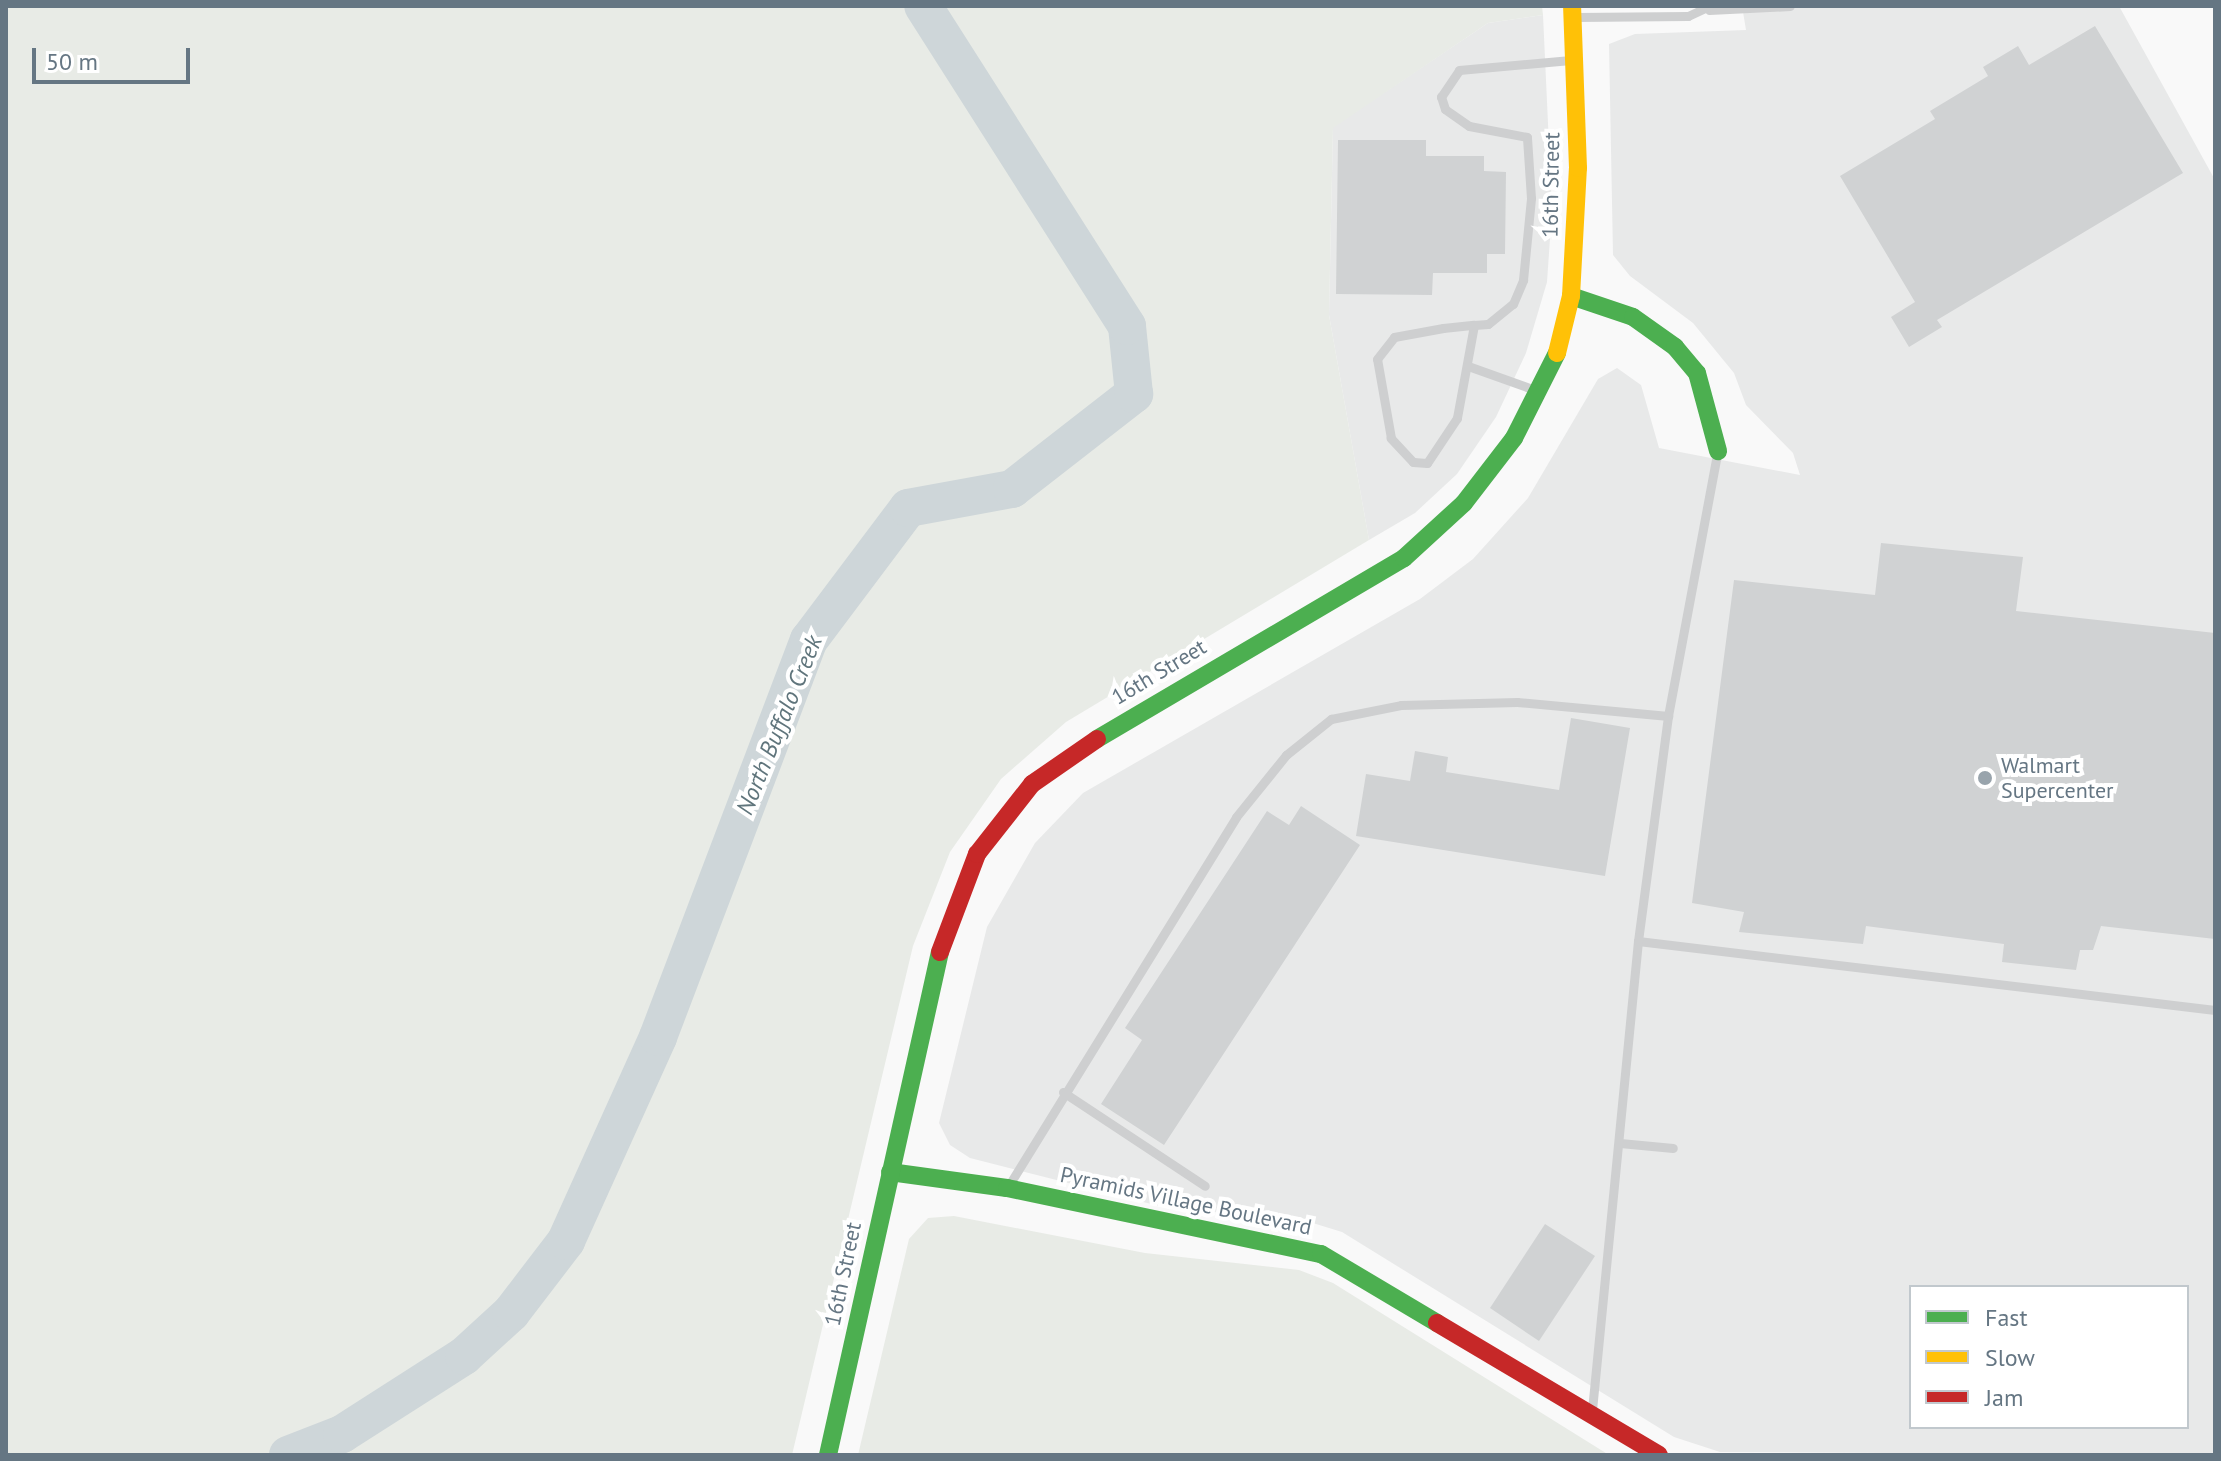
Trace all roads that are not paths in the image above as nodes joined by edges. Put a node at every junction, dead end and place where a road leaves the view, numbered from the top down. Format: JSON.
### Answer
{"nodes":[{"id":1,"x":1790,"y":6,"type":"edge"},
{"id":2,"x":1709,"y":8,"type":"edge"},
{"id":3,"x":1572,"y":11,"type":"edge"},
{"id":4,"x":1574,"y":60,"type":"junction"},
{"id":5,"x":1571,"y":296,"type":"junction"},
{"id":6,"x":1474,"y":325,"type":"junction"},
{"id":7,"x":1468,"y":366,"type":"junction"},
{"id":8,"x":1538,"y":392,"type":"junction"},
{"id":9,"x":1718,"y":451,"type":"joint"},
{"id":10,"x":1668,"y":716,"type":"junction"},
{"id":11,"x":1638,"y":941,"type":"junction"},
{"id":12,"x":2215,"y":1010,"type":"edge"},
{"id":13,"x":1063,"y":1092,"type":"junction"},
{"id":14,"x":1620,"y":1143,"type":"junction"},
{"id":15,"x":1673,"y":1148,"type":"dead end"},
{"id":16,"x":890,"y":1172,"type":"junction"},
{"id":17,"x":1205,"y":1186,"type":"dead end"},
{"id":18,"x":1007,"y":1188,"type":"junction"},
{"id":19,"x":1592,"y":1413,"type":"junction"},
{"id":20,"x":828,"y":1455,"type":"edge"},
{"id":21,"x":1659,"y":1455,"type":"edge"}],
"edges":[{"from":1,"to":2,"type":"lane"},
{"from":2,"to":3,"type":"lane"},
{"from":3,"to":4,"type":"street","name":"16th Street"},
{"from":4,"to":5,"type":"street","name":"16th Street"},
{"from":4,"to":6,"type":"lane"},
{"from":5,"to":8,"type":"street","name":"16th Street"},
{"from":5,"to":9,"type":"street"},
{"from":6,"to":7,"type":"lane"},
{"from":6,"to":7,"type":"lane"},
{"from":7,"to":8,"type":"lane"},
{"from":8,"to":16,"type":"street","name":"16th Street"},
{"from":9,"to":10,"type":"lane"},
{"from":10,"to":11,"type":"lane"},
{"from":10,"to":13,"type":"lane"},
{"from":11,"to":12,"type":"lane"},
{"from":11,"to":14,"type":"lane"},
{"from":13,"to":17,"type":"lane"},
{"from":13,"to":18,"type":"lane"},
{"from":14,"to":15,"type":"lane"},
{"from":14,"to":19,"type":"lane"},
{"from":16,"to":18,"type":"street","name":"Pyramids Village Boulevard"},
{"from":16,"to":20,"type":"street","name":"16th Street"},
{"from":18,"to":19,"type":"street","name":"Pyramids Village Boulevard"},
{"from":19,"to":21,"type":"street","name":"Pyramids Village Boulevard"}]}
